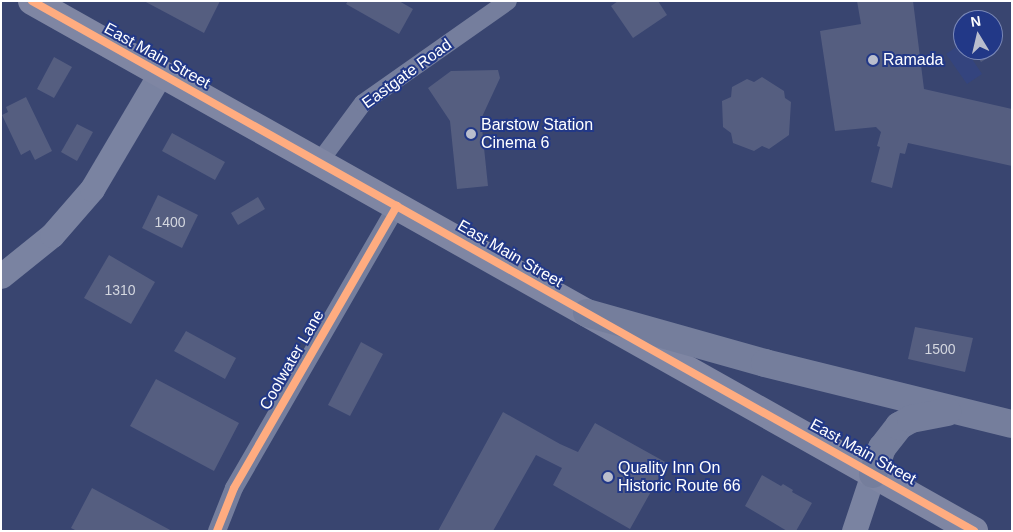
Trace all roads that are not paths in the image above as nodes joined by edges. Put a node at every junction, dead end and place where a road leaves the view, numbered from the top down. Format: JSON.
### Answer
{"nodes":[{"id":1,"x":32,"y":1,"type":"edge"},
{"id":2,"x":508,"y":1,"type":"edge"},
{"id":3,"x":160,"y":74,"type":"junction"},
{"id":4,"x":320,"y":161,"type":"junction"},
{"id":5,"x":398,"y":206,"type":"junction"},
{"id":6,"x":1,"y":276,"type":"edge"},
{"id":7,"x":587,"y":313,"type":"junction"},
{"id":8,"x":959,"y":410,"type":"junction"},
{"id":9,"x":1012,"y":424,"type":"edge"},
{"id":10,"x":873,"y":474,"type":"junction"},
{"id":11,"x":216,"y":531,"type":"edge"},
{"id":12,"x":854,"y":531,"type":"edge"},
{"id":13,"x":974,"y":531,"type":"edge"}],
"edges":[{"from":1,"to":3,"type":"main road","name":"East Main Street"},
{"from":2,"to":4,"type":"street","name":"Eastgate Road"},
{"from":3,"to":4,"type":"main road","name":"East Main Street"},
{"from":3,"to":6,"type":"main road"},
{"from":4,"to":5,"type":"main road","name":"East Main Street"},
{"from":5,"to":7,"type":"main road","name":"East Main Street"},
{"from":5,"to":11,"type":"street","name":"Coolwater Lane"},
{"from":7,"to":8,"type":"highway"},
{"from":7,"to":10,"type":"main road","name":"East Main Street"},
{"from":8,"to":9,"type":"highway"},
{"from":8,"to":10,"type":"highway"},
{"from":10,"to":12,"type":"main road"},
{"from":10,"to":13,"type":"main road","name":"East Main Street"}]}
